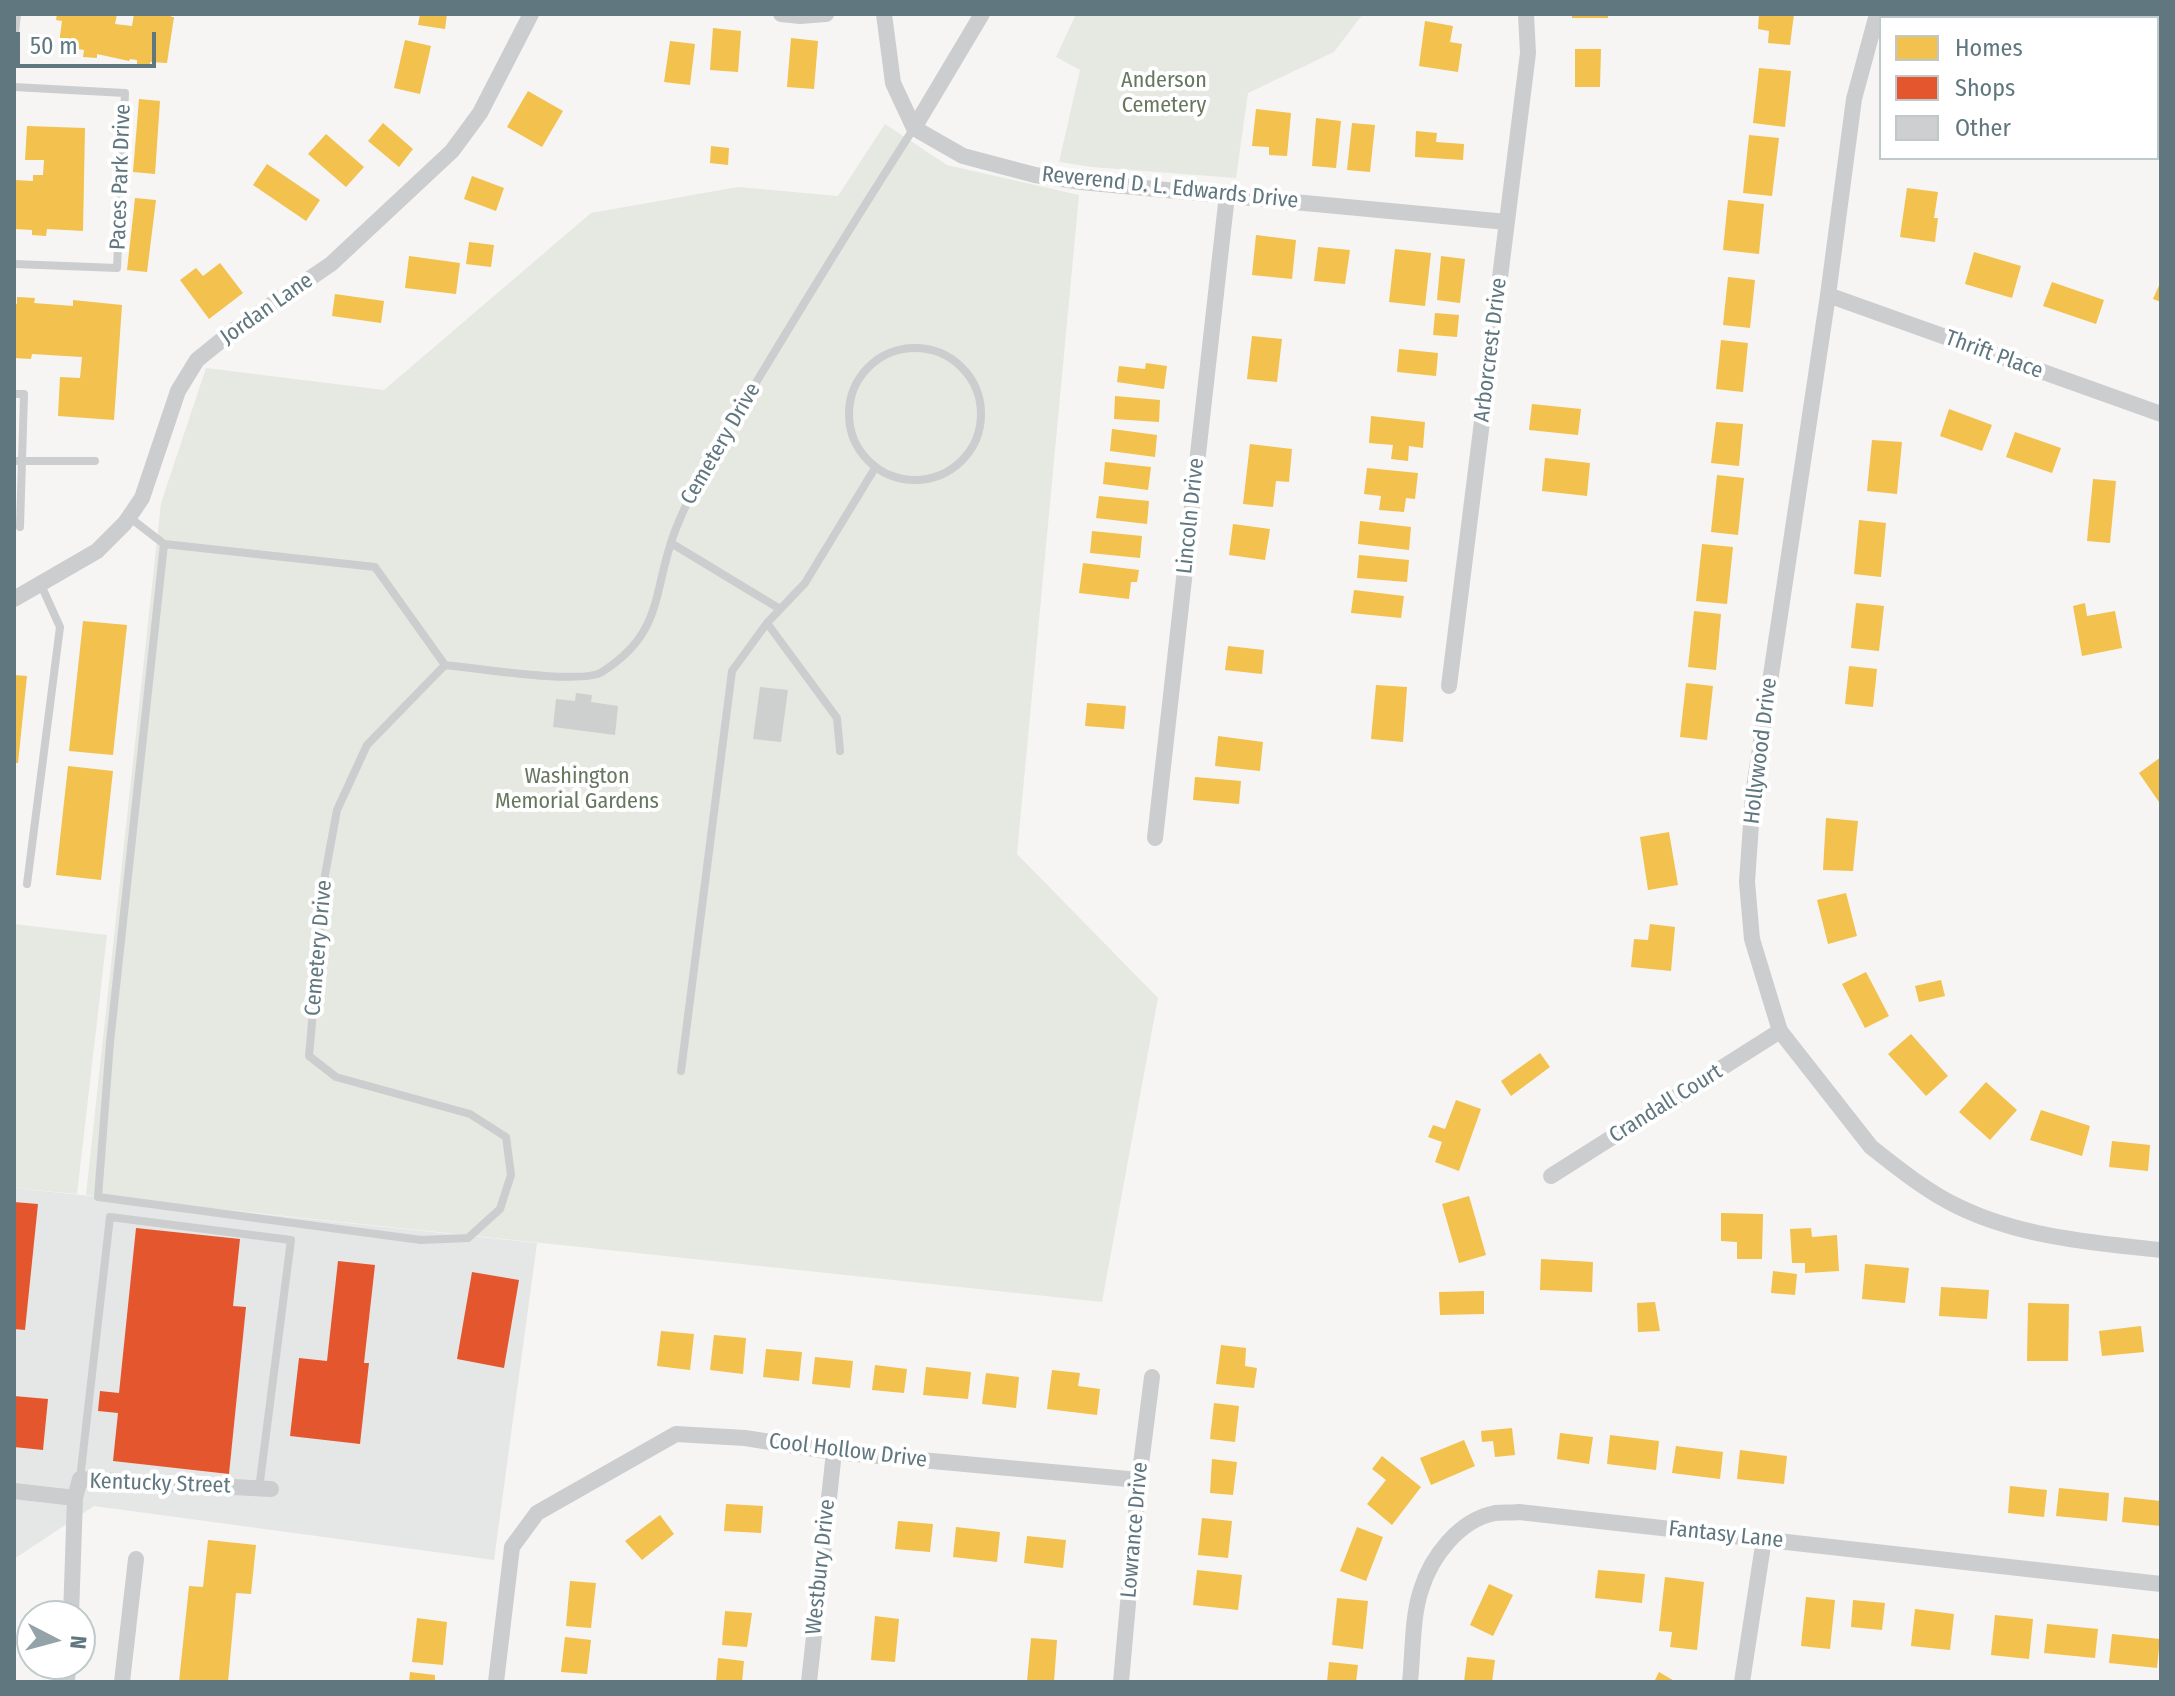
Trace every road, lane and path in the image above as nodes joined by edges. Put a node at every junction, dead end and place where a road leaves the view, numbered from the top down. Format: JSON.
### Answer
{"nodes":[{"id":1,"x":17,"y":14,"type":"edge"},
{"id":2,"x":531,"y":14,"type":"edge"},
{"id":3,"x":781,"y":14,"type":"edge"},
{"id":4,"x":826,"y":14,"type":"edge"},
{"id":5,"x":884,"y":14,"type":"edge"},
{"id":6,"x":982,"y":14,"type":"edge"},
{"id":7,"x":1526,"y":14,"type":"edge"},
{"id":8,"x":1877,"y":14,"type":"edge"},
{"id":9,"x":14,"y":43,"type":"edge"},
{"id":10,"x":14,"y":87,"type":"edge"},
{"id":11,"x":914,"y":128,"type":"junction"},
{"id":12,"x":1227,"y":195,"type":"junction"},
{"id":13,"x":1507,"y":222,"type":"junction"},
{"id":14,"x":14,"y":264,"type":"edge"},
{"id":15,"x":1828,"y":295,"type":"junction"},
{"id":16,"x":14,"y":394,"type":"edge"},
{"id":17,"x":2161,"y":414,"type":"edge"},
{"id":18,"x":17,"y":461,"type":"edge"},
{"id":19,"x":95,"y":461,"type":"dead end"},
{"id":20,"x":875,"y":468,"type":"junction"},
{"id":21,"x":129,"y":517,"type":"junction"},
{"id":22,"x":20,"y":527,"type":"dead end"},
{"id":23,"x":671,"y":543,"type":"junction"},
{"id":24,"x":164,"y":544,"type":"junction"},
{"id":25,"x":41,"y":585,"type":"junction"},
{"id":26,"x":14,"y":599,"type":"edge"},
{"id":27,"x":780,"y":609,"type":"junction"},
{"id":28,"x":767,"y":623,"type":"junction"},
{"id":29,"x":445,"y":665,"type":"junction"},
{"id":30,"x":1449,"y":686,"type":"dead end"},
{"id":31,"x":840,"y":751,"type":"dead end"},
{"id":32,"x":1155,"y":838,"type":"dead end"},
{"id":33,"x":27,"y":884,"type":"dead end"},
{"id":34,"x":1780,"y":1031,"type":"junction"},
{"id":35,"x":681,"y":1071,"type":"dead end"},
{"id":36,"x":1551,"y":1176,"type":"dead end"},
{"id":37,"x":2161,"y":1250,"type":"edge"},
{"id":38,"x":1152,"y":1377,"type":"dead end"},
{"id":39,"x":834,"y":1452,"type":"junction"},
{"id":40,"x":80,"y":1479,"type":"junction"},
{"id":41,"x":1139,"y":1480,"type":"junction"},
{"id":42,"x":265,"y":1489,"type":"joint"},
{"id":43,"x":14,"y":1491,"type":"edge"},
{"id":44,"x":75,"y":1498,"type":"junction"},
{"id":45,"x":1764,"y":1539,"type":"junction"},
{"id":46,"x":136,"y":1559,"type":"dead end"},
{"id":47,"x":2161,"y":1584,"type":"edge"},
{"id":48,"x":72,"y":1600,"type":"edge"},
{"id":49,"x":122,"y":1682,"type":"edge"},
{"id":50,"x":496,"y":1682,"type":"edge"},
{"id":51,"x":809,"y":1682,"type":"edge"},
{"id":52,"x":1121,"y":1682,"type":"edge"},
{"id":53,"x":1410,"y":1682,"type":"edge"},
{"id":54,"x":1742,"y":1682,"type":"edge"}],
"edges":[{"from":1,"to":9,"type":"lane"},
{"from":2,"to":21,"type":"street","name":"Jordan Lane"},
{"from":3,"to":4,"type":"street"},
{"from":5,"to":11,"type":"street"},
{"from":6,"to":11,"type":"street","name":"Cemetery Drive"},
{"from":7,"to":13,"type":"street","name":"Arborcrest Drive"},
{"from":8,"to":15,"type":"street","name":"Hollywood Drive"},
{"from":10,"to":14,"type":"lane","name":"Paces Park Drive"},
{"from":11,"to":12,"type":"street","name":"Reverend D. L. Edwards Drive"},
{"from":11,"to":23,"type":"lane","name":"Cemetery Drive"},
{"from":12,"to":13,"type":"street","name":"Reverend D. L. Edwards Drive"},
{"from":12,"to":32,"type":"street","name":"Lincoln Drive"},
{"from":13,"to":30,"type":"street","name":"Arborcrest Drive"},
{"from":15,"to":17,"type":"street","name":"Thrift Place"},
{"from":15,"to":34,"type":"street","name":"Hollywood Drive"},
{"from":16,"to":18,"type":"lane"},
{"from":18,"to":19,"type":"lane"},
{"from":18,"to":22,"type":"lane"},
{"from":20,"to":20,"type":"lane"},
{"from":20,"to":27,"type":"lane"},
{"from":21,"to":24,"type":"lane"},
{"from":21,"to":25,"type":"street","name":"Jordan Lane"},
{"from":23,"to":27,"type":"lane"},
{"from":23,"to":29,"type":"lane","name":"Cemetery Drive"},
{"from":24,"to":29,"type":"lane"},
{"from":24,"to":29,"type":"lane","name":"Cemetery Drive"},
{"from":25,"to":26,"type":"street","name":"Jordan Lane"},
{"from":25,"to":33,"type":"lane"},
{"from":27,"to":28,"type":"lane"},
{"from":28,"to":31,"type":"lane"},
{"from":28,"to":35,"type":"lane"},
{"from":34,"to":36,"type":"street","name":"Crandall Court"},
{"from":34,"to":37,"type":"street","name":"Hollywood Drive"},
{"from":38,"to":41,"type":"street","name":"Lowrance Drive"},
{"from":39,"to":41,"type":"street","name":"Cool Hollow Drive"},
{"from":39,"to":50,"type":"street","name":"Cool Hollow Drive"},
{"from":39,"to":51,"type":"street","name":"Westbury Drive"},
{"from":40,"to":42,"type":"street","name":"Kentucky Street"},
{"from":40,"to":42,"type":"lane"},
{"from":40,"to":44,"type":"street","name":"Kentucky Street"},
{"from":41,"to":52,"type":"street","name":"Lowrance Drive"},
{"from":43,"to":44,"type":"street","name":"Kentucky Street"},
{"from":44,"to":48,"type":"street"},
{"from":45,"to":47,"type":"street","name":"Fantasy Lane"},
{"from":45,"to":53,"type":"street","name":"Fantasy Lane"},
{"from":45,"to":54,"type":"street"},
{"from":46,"to":49,"type":"street"}]}
